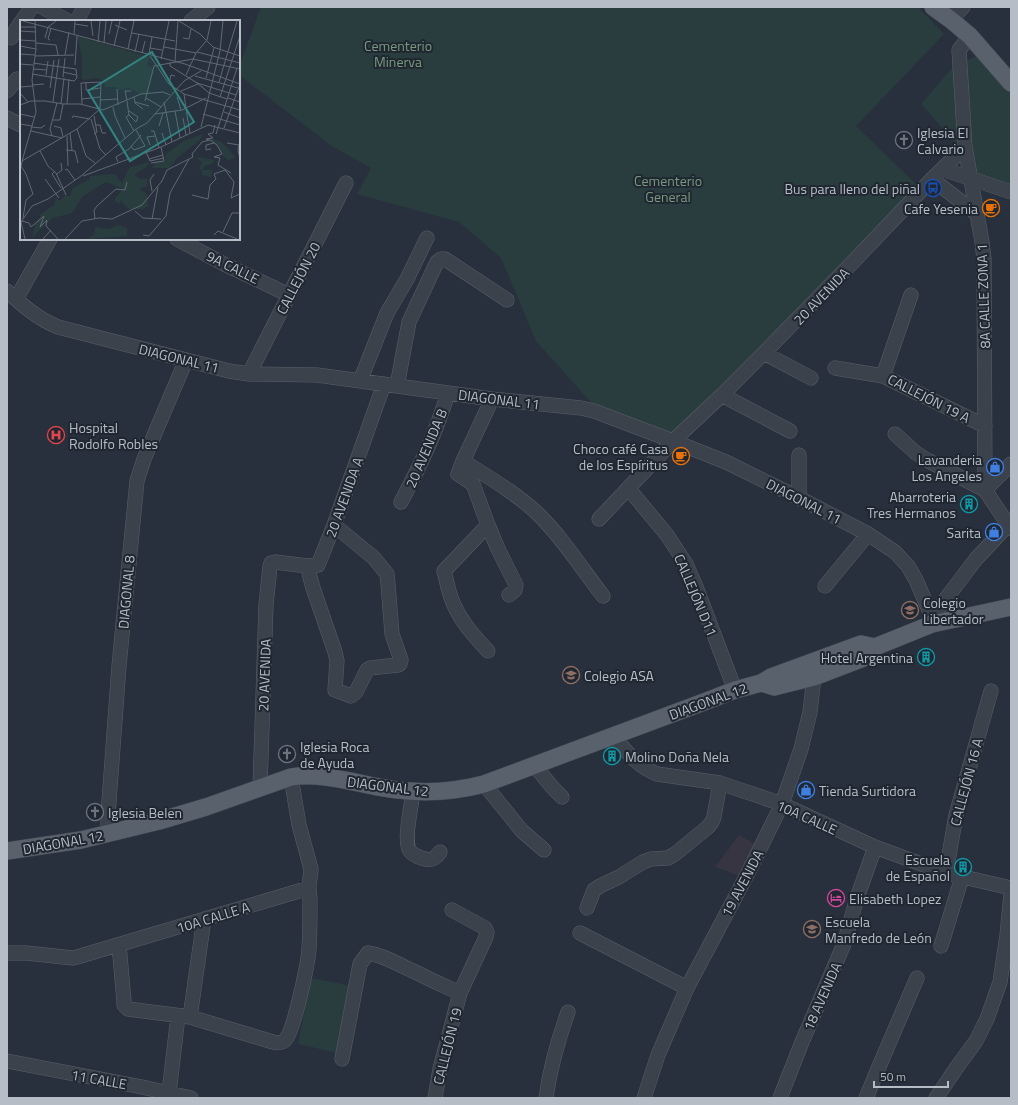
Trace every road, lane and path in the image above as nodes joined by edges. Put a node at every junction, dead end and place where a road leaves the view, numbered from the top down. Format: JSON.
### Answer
{"nodes":[{"id":1,"x":32,"y":7,"type":"edge"},
{"id":2,"x":42,"y":7,"type":"edge"},
{"id":3,"x":84,"y":7,"type":"edge"},
{"id":4,"x":208,"y":7,"type":"edge"},
{"id":5,"x":933,"y":7,"type":"edge"},
{"id":6,"x":963,"y":7,"type":"edge"},
{"id":7,"x":948,"y":13,"type":"edge"},
{"id":8,"x":23,"y":20,"type":"edge"},
{"id":9,"x":66,"y":20,"type":"edge"},
{"id":10,"x":78,"y":20,"type":"edge"},
{"id":11,"x":192,"y":20,"type":"edge"},
{"id":12,"x":20,"y":25,"type":"edge"},
{"id":13,"x":970,"y":36,"type":"junction"},
{"id":14,"x":11,"y":38,"type":"dead end"},
{"id":15,"x":1008,"y":75,"type":"edge"},
{"id":16,"x":18,"y":79,"type":"dead end"},
{"id":17,"x":7,"y":91,"type":"edge"},
{"id":18,"x":7,"y":118,"type":"edge"},
{"id":19,"x":20,"y":124,"type":"edge"},
{"id":20,"x":965,"y":147,"type":"junction"},
{"id":21,"x":937,"y":174,"type":"junction"},
{"id":22,"x":971,"y":179,"type":"junction"},
{"id":23,"x":346,"y":183,"type":"dead end"},
{"id":24,"x":1011,"y":192,"type":"edge"},
{"id":25,"x":977,"y":214,"type":"junction"},
{"id":26,"x":427,"y":238,"type":"dead end"},
{"id":27,"x":49,"y":240,"type":"edge"},
{"id":28,"x":185,"y":241,"type":"edge"},
{"id":29,"x":289,"y":295,"type":"junction"},
{"id":30,"x":911,"y":295,"type":"dead end"},
{"id":31,"x":10,"y":298,"type":"edge"},
{"id":32,"x":507,"y":300,"type":"dead end"},
{"id":33,"x":764,"y":353,"type":"junction"},
{"id":34,"x":186,"y":360,"type":"junction"},
{"id":35,"x":835,"y":368,"type":"dead end"},
{"id":36,"x":249,"y":374,"type":"junction"},
{"id":37,"x":883,"y":376,"type":"junction"},
{"id":38,"x":812,"y":378,"type":"dead end"},
{"id":39,"x":360,"y":381,"type":"junction"},
{"id":40,"x":390,"y":385,"type":"junction"},
{"id":41,"x":448,"y":393,"type":"junction"},
{"id":42,"x":722,"y":395,"type":"junction"},
{"id":43,"x":492,"y":399,"type":"junction"},
{"id":44,"x":985,"y":426,"type":"junction"},
{"id":45,"x":790,"y":431,"type":"dead end"},
{"id":46,"x":895,"y":434,"type":"dead end"},
{"id":47,"x":673,"y":441,"type":"junction"},
{"id":48,"x":799,"y":455,"type":"dead end"},
{"id":49,"x":1011,"y":464,"type":"edge"},
{"id":50,"x":461,"y":467,"type":"junction"},
{"id":51,"x":628,"y":488,"type":"junction"},
{"id":52,"x":985,"y":490,"type":"junction"},
{"id":53,"x":799,"y":498,"type":"junction"},
{"id":54,"x":401,"y":502,"type":"dead end"},
{"id":55,"x":599,"y":519,"type":"dead end"},
{"id":56,"x":334,"y":525,"type":"junction"},
{"id":57,"x":488,"y":525,"type":"junction"},
{"id":58,"x":1009,"y":527,"type":"edge"},
{"id":59,"x":868,"y":534,"type":"junction"},
{"id":60,"x":308,"y":566,"type":"junction"},
{"id":61,"x":825,"y":586,"type":"dead end"},
{"id":62,"x":510,"y":595,"type":"dead end"},
{"id":63,"x":603,"y":596,"type":"dead end"},
{"id":64,"x":1011,"y":607,"type":"edge"},
{"id":65,"x":932,"y":620,"type":"junction"},
{"id":66,"x":488,"y":651,"type":"dead end"},
{"id":67,"x":814,"y":669,"type":"junction"},
{"id":68,"x":735,"y":690,"type":"junction"},
{"id":69,"x":991,"y":691,"type":"dead end"},
{"id":70,"x":613,"y":736,"type":"junction"},
{"id":71,"x":534,"y":765,"type":"junction"},
{"id":72,"x":291,"y":777,"type":"junction"},
{"id":73,"x":720,"y":783,"type":"junction"},
{"id":74,"x":484,"y":784,"type":"junction"},
{"id":75,"x":260,"y":788,"type":"junction"},
{"id":76,"x":413,"y":792,"type":"junction"},
{"id":77,"x":562,"y":797,"type":"dead end"},
{"id":78,"x":782,"y":804,"type":"junction"},
{"id":79,"x":108,"y":834,"type":"junction"},
{"id":80,"x":875,"y":847,"type":"junction"},
{"id":81,"x":544,"y":850,"type":"dead end"},
{"id":82,"x":7,"y":851,"type":"edge"},
{"id":83,"x":440,"y":852,"type":"dead end"},
{"id":84,"x":946,"y":873,"type":"junction"},
{"id":85,"x":962,"y":877,"type":"junction"},
{"id":86,"x":309,"y":888,"type":"junction"},
{"id":87,"x":1011,"y":888,"type":"edge"},
{"id":88,"x":1011,"y":894,"type":"edge"},
{"id":89,"x":587,"y":908,"type":"dead end"},
{"id":90,"x":452,"y":910,"type":"dead end"},
{"id":91,"x":204,"y":919,"type":"junction"},
{"id":92,"x":580,"y":933,"type":"dead end"},
{"id":93,"x":119,"y":945,"type":"junction"},
{"id":94,"x":941,"y":946,"type":"dead end"},
{"id":95,"x":7,"y":953,"type":"edge"},
{"id":96,"x":917,"y":978,"type":"dead end"},
{"id":97,"x":686,"y":988,"type":"junction"},
{"id":98,"x":460,"y":993,"type":"junction"},
{"id":99,"x":568,"y":1012,"type":"dead end"},
{"id":100,"x":184,"y":1017,"type":"junction"},
{"id":101,"x":342,"y":1059,"type":"dead end"},
{"id":102,"x":7,"y":1061,"type":"edge"},
{"id":103,"x":142,"y":1092,"type":"edge"},
{"id":104,"x":169,"y":1093,"type":"junction"},
{"id":105,"x":191,"y":1098,"type":"edge"},
{"id":106,"x":435,"y":1098,"type":"edge"},
{"id":107,"x":546,"y":1098,"type":"edge"},
{"id":108,"x":644,"y":1098,"type":"edge"},
{"id":109,"x":780,"y":1098,"type":"edge"},
{"id":110,"x":866,"y":1098,"type":"edge"},
{"id":111,"x":936,"y":1098,"type":"edge"}],
"edges":[{"from":1,"to":8,"type":"street"},
{"from":2,"to":9,"type":"street"},
{"from":3,"to":10,"type":"street"},
{"from":4,"to":11,"type":"street"},
{"from":5,"to":7,"type":"main road"},
{"from":6,"to":7,"type":"street"},
{"from":7,"to":13,"type":"main road"},
{"from":12,"to":14,"type":"street"},
{"from":13,"to":15,"type":"main road"},
{"from":13,"to":20,"type":"street","name":"8A CALLE ZONA 1"},
{"from":16,"to":17,"type":"street"},
{"from":18,"to":19,"type":"street"},
{"from":20,"to":21,"type":"street","name":"20 AVENIDA"},
{"from":20,"to":22,"type":"street","name":"8A CALLE ZONA 1"},
{"from":21,"to":22,"type":"street"},
{"from":21,"to":25,"type":"street"},
{"from":21,"to":33,"type":"street","name":"20 AVENIDA"},
{"from":22,"to":24,"type":"street"},
{"from":22,"to":25,"type":"street","name":"8A CALLE ZONA 1"},
{"from":23,"to":29,"type":"street","name":"CALLEJÓN 20"},
{"from":25,"to":44,"type":"street","name":"8A CALLE ZONA 1"},
{"from":26,"to":39,"type":"street"},
{"from":27,"to":31,"type":"street"},
{"from":28,"to":29,"type":"street","name":"9A CALLE"},
{"from":29,"to":36,"type":"street","name":"CALLEJÓN 20"},
{"from":30,"to":37,"type":"street","name":"CALLEJÓN 19 A"},
{"from":31,"to":34,"type":"street","name":"DIAGONAL 11"},
{"from":32,"to":40,"type":"street","name":"20 AVENIDA A"},
{"from":33,"to":38,"type":"street"},
{"from":33,"to":42,"type":"street","name":"20 AVENIDA"},
{"from":34,"to":36,"type":"street","name":"DIAGONAL 11"},
{"from":34,"to":79,"type":"street","name":"DIAGONAL 8"},
{"from":35,"to":37,"type":"street"},
{"from":36,"to":39,"type":"street","name":"DIAGONAL 11"},
{"from":37,"to":44,"type":"street","name":"CALLEJÓN 19 A"},
{"from":39,"to":40,"type":"street","name":"DIAGONAL 11"},
{"from":40,"to":41,"type":"street","name":"DIAGONAL 11"},
{"from":40,"to":56,"type":"street","name":"20 AVENIDA A"},
{"from":41,"to":43,"type":"street","name":"DIAGONAL 11"},
{"from":41,"to":54,"type":"street","name":"20 AVENIDA B"},
{"from":42,"to":45,"type":"street"},
{"from":42,"to":47,"type":"street","name":"20 AVENIDA"},
{"from":43,"to":47,"type":"street","name":"DIAGONAL 11"},
{"from":43,"to":50,"type":"street"},
{"from":44,"to":52,"type":"street","name":"8A CALLE ZONA 1"},
{"from":46,"to":52,"type":"street"},
{"from":47,"to":51,"type":"street","name":"20 AVENIDA"},
{"from":47,"to":53,"type":"street","name":"DIAGONAL 11"},
{"from":48,"to":53,"type":"street"},
{"from":49,"to":52,"type":"street"},
{"from":50,"to":57,"type":"street"},
{"from":50,"to":63,"type":"street"},
{"from":51,"to":55,"type":"street","name":"20 AVENIDA"},
{"from":51,"to":68,"type":"street","name":"CALLEJÓN D11"},
{"from":52,"to":58,"type":"street"},
{"from":53,"to":59,"type":"street","name":"DIAGONAL 11"},
{"from":56,"to":60,"type":"street","name":"20 AVENIDA A"},
{"from":56,"to":60,"type":"street"},
{"from":57,"to":62,"type":"street"},
{"from":57,"to":66,"type":"street"},
{"from":58,"to":65,"type":"street"},
{"from":59,"to":61,"type":"street"},
{"from":59,"to":65,"type":"street","name":"DIAGONAL 11"},
{"from":60,"to":75,"type":"street","name":"20 AVENIDA"},
{"from":64,"to":65,"type":"main road","name":"DIAGONAL 12"},
{"from":65,"to":67,"type":"main road","name":"DIAGONAL 12"},
{"from":67,"to":68,"type":"main road","name":"DIAGONAL 12"},
{"from":67,"to":78,"type":"street","name":"19 AVENIDA"},
{"from":68,"to":70,"type":"main road","name":"DIAGONAL 12"},
{"from":69,"to":84,"type":"street","name":"CALLEJÓN 16 A"},
{"from":70,"to":71,"type":"main road","name":"DIAGONAL 12"},
{"from":70,"to":73,"type":"street","name":"10A CALLE"},
{"from":71,"to":74,"type":"main road","name":"DIAGONAL 12"},
{"from":71,"to":77,"type":"street"},
{"from":72,"to":75,"type":"main road","name":"DIAGONAL 12"},
{"from":72,"to":76,"type":"main road","name":"DIAGONAL 12"},
{"from":72,"to":86,"type":"street"},
{"from":73,"to":78,"type":"street","name":"10A CALLE"},
{"from":73,"to":89,"type":"street"},
{"from":74,"to":76,"type":"main road","name":"DIAGONAL 12"},
{"from":74,"to":81,"type":"street"},
{"from":75,"to":79,"type":"main road","name":"DIAGONAL 12"},
{"from":76,"to":83,"type":"street"},
{"from":78,"to":80,"type":"street","name":"10A CALLE"},
{"from":78,"to":97,"type":"street","name":"19 AVENIDA"},
{"from":79,"to":82,"type":"main road","name":"DIAGONAL 12"},
{"from":80,"to":84,"type":"street","name":"10A CALLE"},
{"from":80,"to":109,"type":"street","name":"18 AVENIDA"},
{"from":84,"to":85,"type":"street","name":"10A CALLE"},
{"from":85,"to":87,"type":"street","name":"10A CALLE"},
{"from":85,"to":94,"type":"street"},
{"from":86,"to":91,"type":"street","name":"10A CALLE A"},
{"from":86,"to":100,"type":"street"},
{"from":88,"to":111,"type":"street"},
{"from":90,"to":98,"type":"street","name":"CALLEJÓN 19"},
{"from":91,"to":93,"type":"street","name":"10A CALLE A"},
{"from":91,"to":100,"type":"street"},
{"from":92,"to":97,"type":"street"},
{"from":93,"to":95,"type":"street","name":"10A CALLE A"},
{"from":93,"to":100,"type":"street"},
{"from":96,"to":110,"type":"street"},
{"from":97,"to":108,"type":"street","name":"19 AVENIDA"},
{"from":98,"to":101,"type":"street"},
{"from":98,"to":106,"type":"street","name":"CALLEJÓN 19"},
{"from":99,"to":107,"type":"street"},
{"from":100,"to":104,"type":"street"},
{"from":102,"to":103,"type":"street","name":"11 CALLE"},
{"from":103,"to":104,"type":"street","name":"11 CALLE"},
{"from":104,"to":105,"type":"street","name":"11 CALLE"}]}
